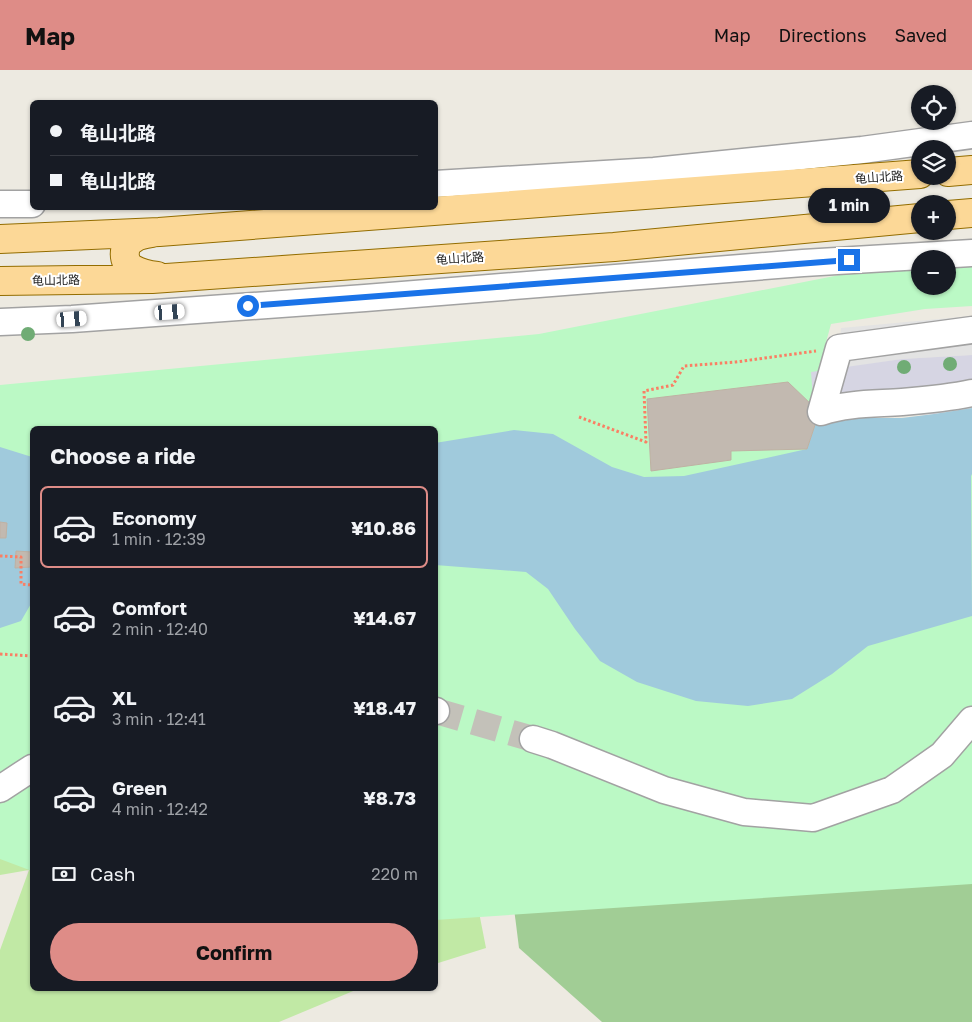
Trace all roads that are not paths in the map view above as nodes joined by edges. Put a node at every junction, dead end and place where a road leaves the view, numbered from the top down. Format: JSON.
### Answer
{"nodes":[{"id":1,"x":972,"y":135,"type":"edge"},
{"id":2,"x":972,"y":170,"type":"edge"},
{"id":3,"x":956,"y":171,"type":"edge"},
{"id":4,"x":911,"y":175,"type":"edge"},
{"id":5,"x":438,"y":184,"type":"edge"},
{"id":6,"x":0,"y":204,"type":"edge"},
{"id":7,"x":30,"y":204,"type":"edge"},
{"id":8,"x":972,"y":213,"type":"edge"},
{"id":9,"x":956,"y":214,"type":"edge"},
{"id":10,"x":911,"y":219,"type":"edge"},
{"id":11,"x":159,"y":232,"type":"junction"},
{"id":12,"x":0,"y":239,"type":"edge"},
{"id":13,"x":972,"y":253,"type":"edge"},
{"id":14,"x":173,"y":278,"type":"junction"},
{"id":15,"x":0,"y":281,"type":"edge"},
{"id":16,"x":0,"y":322,"type":"edge"},
{"id":17,"x":972,"y":330,"type":"edge"},
{"id":18,"x":972,"y":393,"type":"edge"},
{"id":19,"x":972,"y":720,"type":"edge"},
{"id":20,"x":533,"y":739,"type":"tunnel mouth"},
{"id":21,"x":30,"y":769,"type":"edge"},
{"id":22,"x":0,"y":790,"type":"edge"}],
"edges":[{"from":1,"to":5,"type":"street"},
{"from":2,"to":3,"type":"main road"},
{"from":4,"to":11,"type":"main road","name":"龟山北路"},
{"from":6,"to":7,"type":"street"},
{"from":8,"to":9,"type":"main road"},
{"from":10,"to":14,"type":"main road","name":"龟山北路"},
{"from":11,"to":12,"type":"main road","name":"龟山北路"},
{"from":11,"to":14,"type":"main road"},
{"from":13,"to":16,"type":"street"},
{"from":14,"to":15,"type":"main road","name":"龟山北路"},
{"from":17,"to":18,"type":"street"},
{"from":19,"to":20,"type":"street"},
{"from":21,"to":22,"type":"street"}]}
